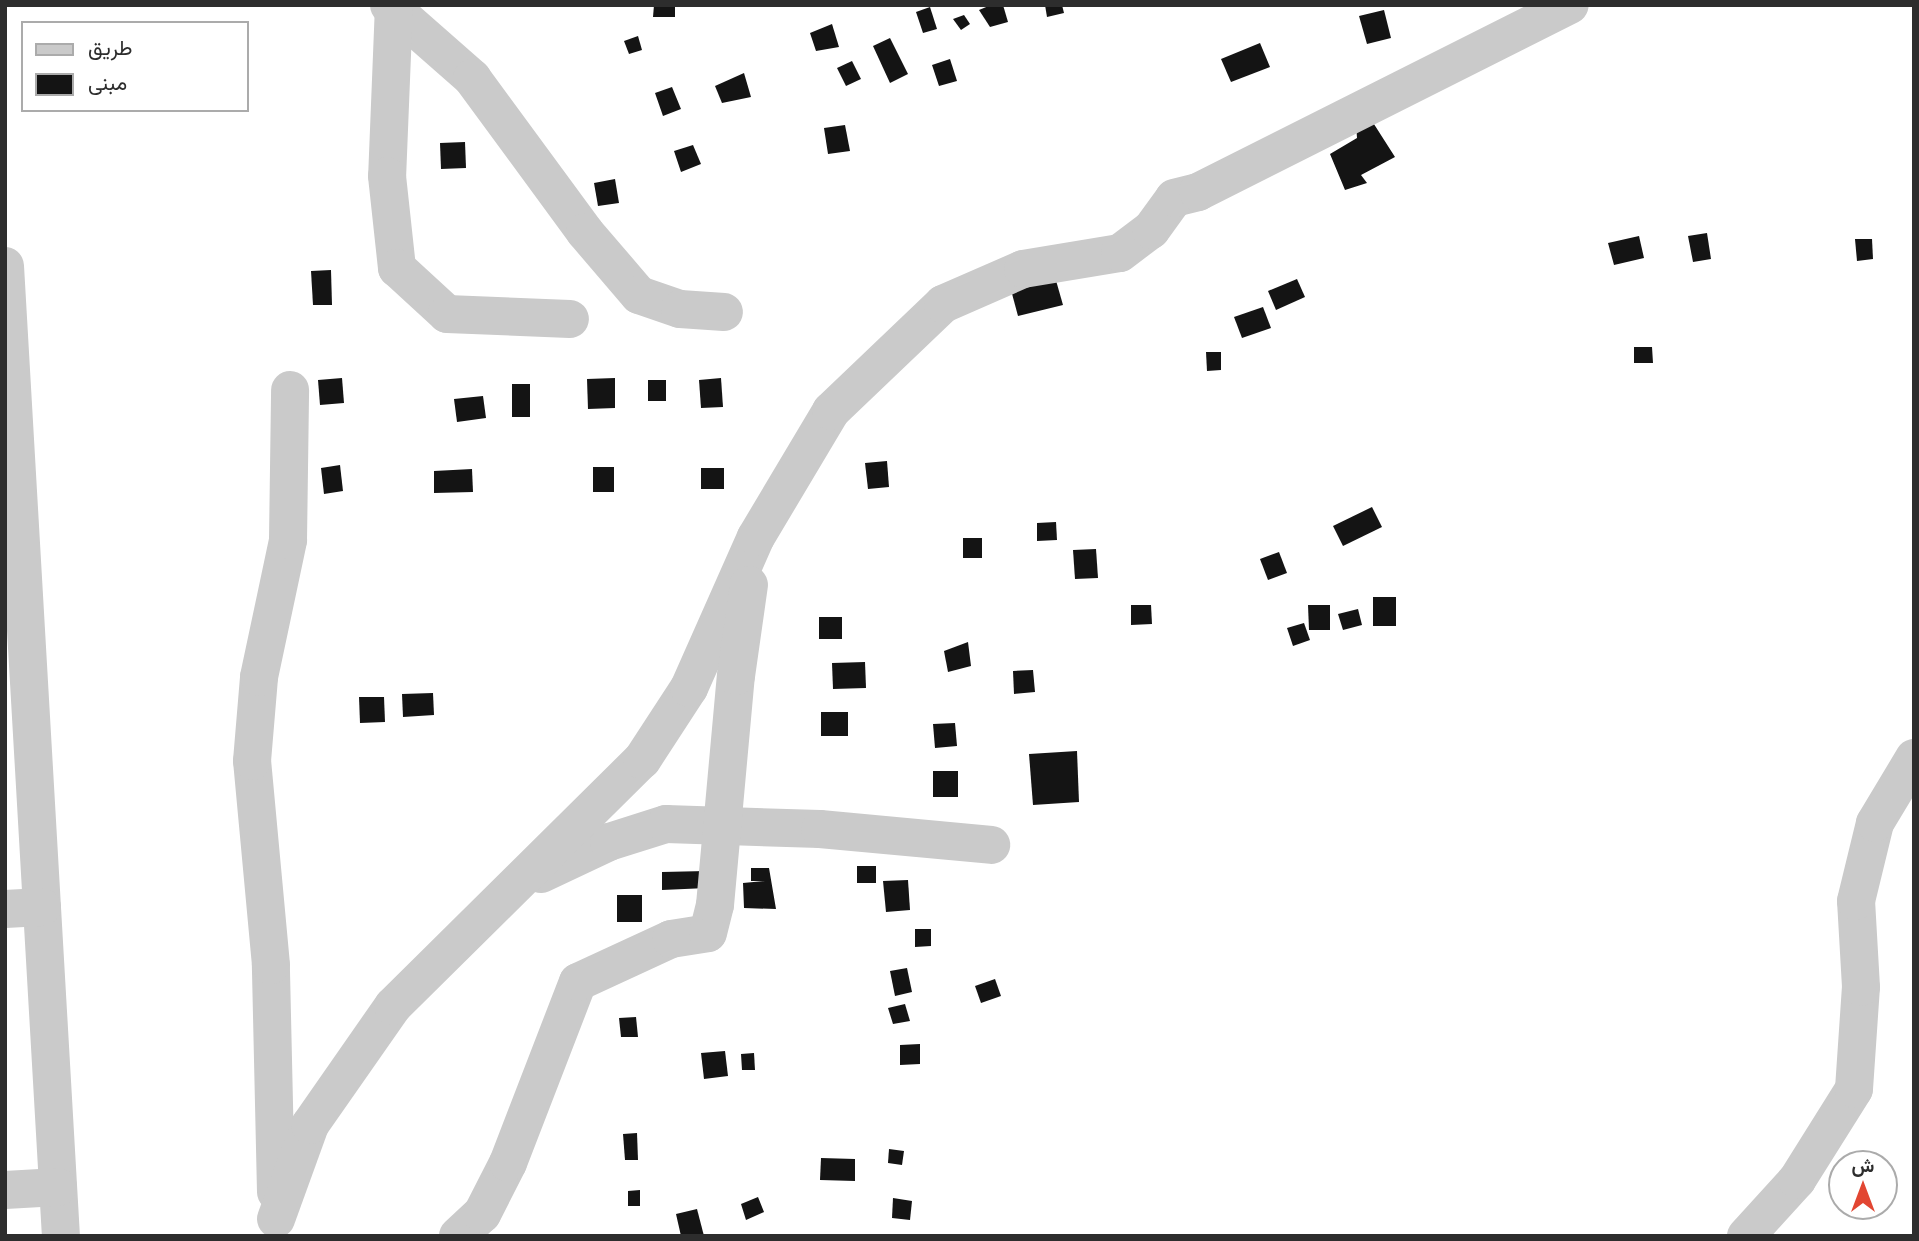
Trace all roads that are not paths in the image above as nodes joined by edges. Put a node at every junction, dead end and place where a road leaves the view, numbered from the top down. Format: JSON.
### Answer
{"nodes":[{"id":1,"x":1570,"y":5,"type":"edge"},
{"id":2,"x":392,"y":6,"type":"edge"},
{"id":3,"x":5,"y":266,"type":"edge"},
{"id":4,"x":724,"y":313,"type":"dead end"},
{"id":5,"x":570,"y":318,"type":"dead end"},
{"id":6,"x":8,"y":331,"type":"edge"},
{"id":7,"x":290,"y":390,"type":"dead end"},
{"id":8,"x":756,"y":537,"type":"junction"},
{"id":9,"x":16,"y":622,"type":"edge"},
{"id":10,"x":1914,"y":758,"type":"edge"},
{"id":11,"x":724,"y":823,"type":"junction"},
{"id":12,"x":991,"y":845,"type":"dead end"},
{"id":13,"x":513,"y":887,"type":"junction"},
{"id":14,"x":24,"y":908,"type":"edge"},
{"id":15,"x":58,"y":1187,"type":"junction"},
{"id":16,"x":5,"y":1190,"type":"edge"},
{"id":17,"x":274,"y":1227,"type":"edge"},
{"id":18,"x":61,"y":1236,"type":"edge"},
{"id":19,"x":458,"y":1236,"type":"edge"},
{"id":20,"x":1746,"y":1236,"type":"edge"}],
"edges":[{"from":1,"to":8,"type":"street"},
{"from":2,"to":4,"type":"street"},
{"from":2,"to":5,"type":"street"},
{"from":3,"to":6,"type":"street"},
{"from":6,"to":9,"type":"street"},
{"from":7,"to":17,"type":"street"},
{"from":8,"to":11,"type":"street"},
{"from":8,"to":13,"type":"street"},
{"from":9,"to":14,"type":"street"},
{"from":10,"to":20,"type":"street"},
{"from":11,"to":12,"type":"street"},
{"from":11,"to":13,"type":"street"},
{"from":11,"to":19,"type":"street"},
{"from":13,"to":17,"type":"street"},
{"from":14,"to":15,"type":"street"},
{"from":15,"to":16,"type":"street"},
{"from":15,"to":18,"type":"street"}]}
